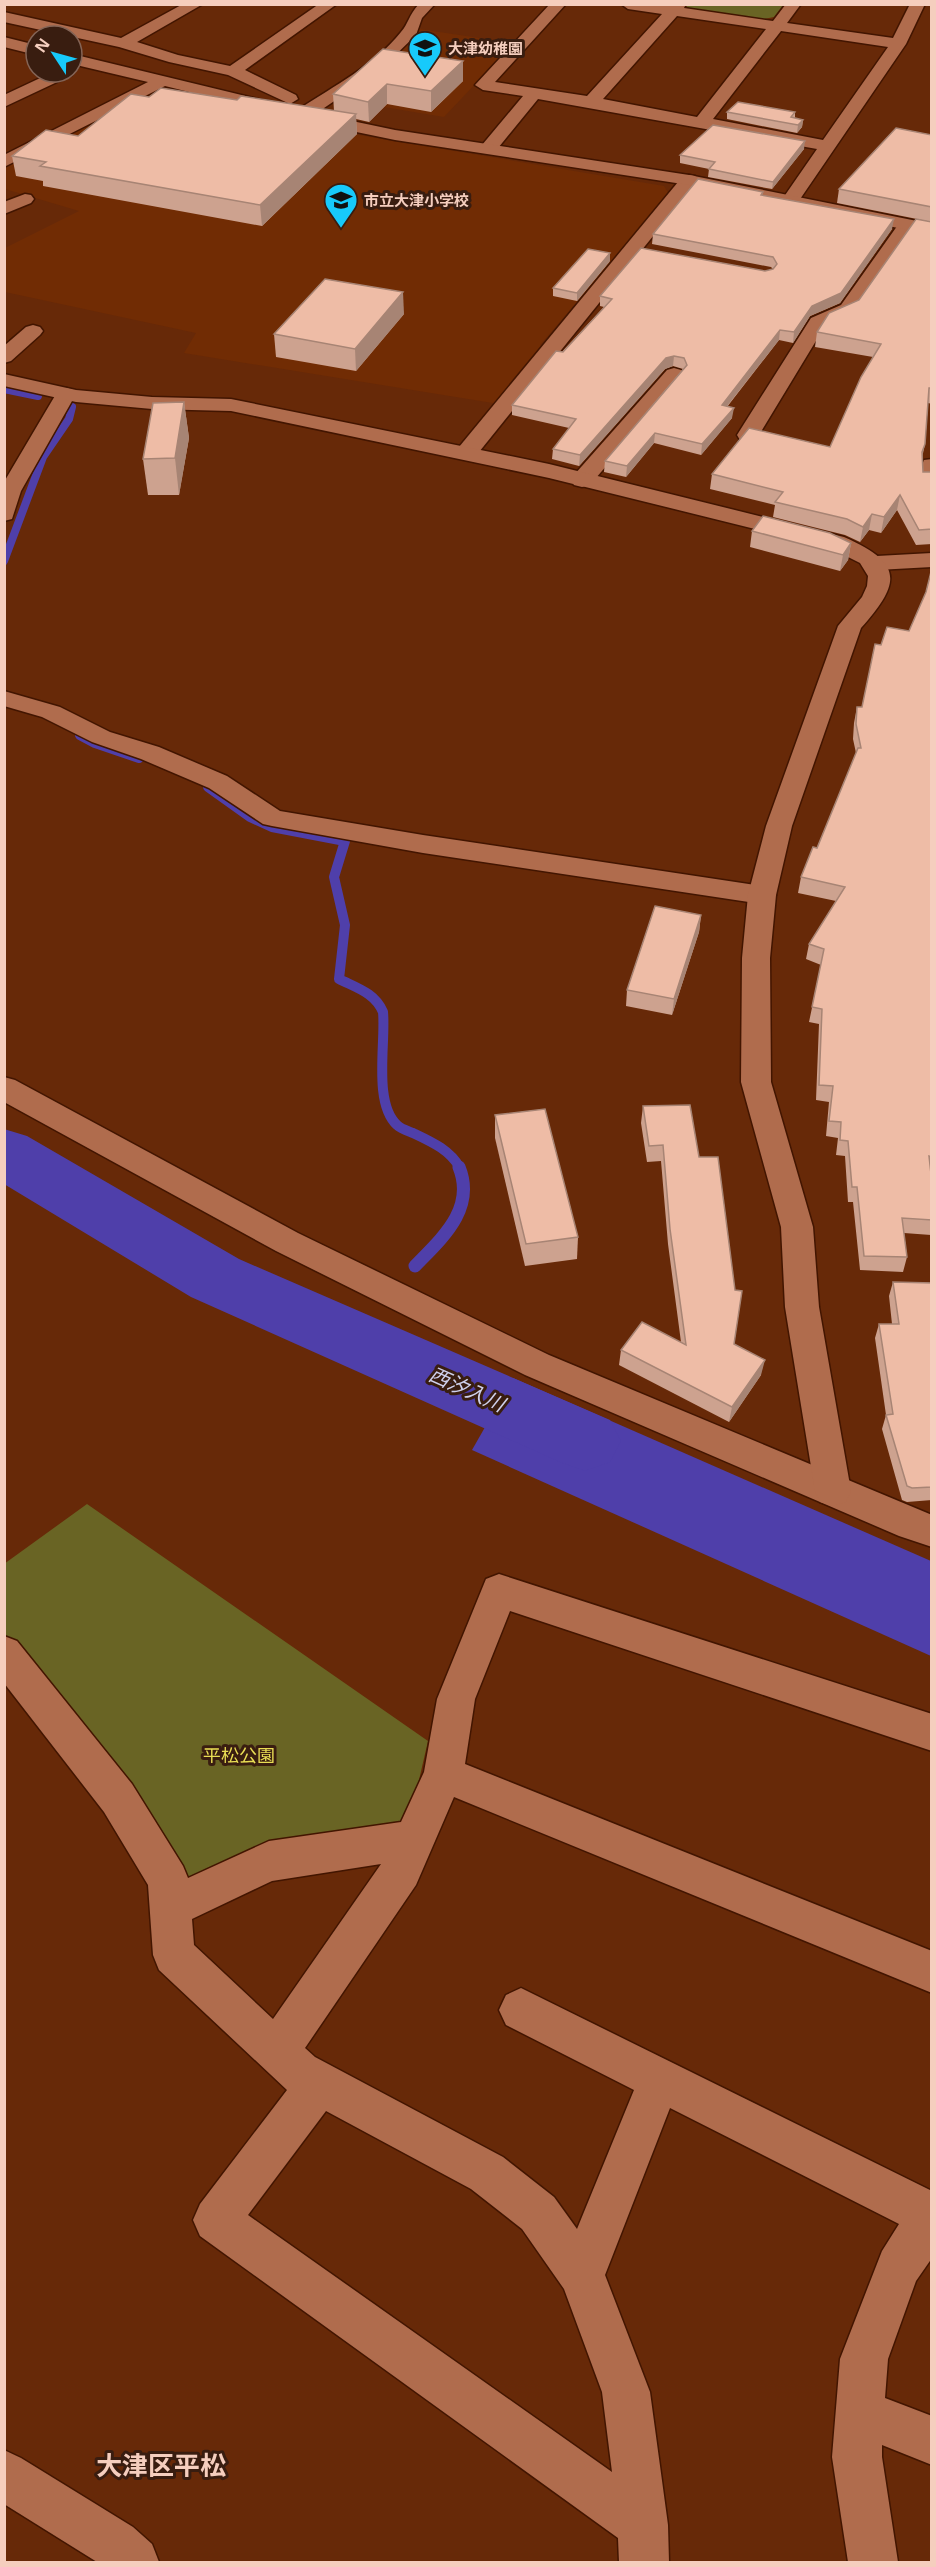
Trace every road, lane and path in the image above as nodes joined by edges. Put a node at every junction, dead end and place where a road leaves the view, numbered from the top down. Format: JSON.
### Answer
{"nodes":[{"id":1,"x":196,"y":4,"type":"edge"},
{"id":2,"x":330,"y":4,"type":"edge"},
{"id":3,"x":428,"y":4,"type":"edge"},
{"id":4,"x":559,"y":4,"type":"edge"},
{"id":5,"x":628,"y":4,"type":"edge"},
{"id":6,"x":794,"y":4,"type":"edge"},
{"id":7,"x":918,"y":4,"type":"edge"},
{"id":8,"x":676,"y":8,"type":"edge"},
{"id":9,"x":50,"y":9,"type":"dead end"},
{"id":10,"x":4,"y":17,"type":"edge"},
{"id":11,"x":25,"y":21,"type":"junction"},
{"id":12,"x":777,"y":27,"type":"junction"},
{"id":13,"x":123,"y":43,"type":"junction"},
{"id":14,"x":898,"y":45,"type":"junction"},
{"id":15,"x":8,"y":46,"type":"edge"},
{"id":16,"x":24,"y":48,"type":"edge"},
{"id":17,"x":84,"y":65,"type":"edge"},
{"id":18,"x":233,"y":71,"type":"junction"},
{"id":19,"x":164,"y":81,"type":"junction"},
{"id":20,"x":41,"y":84,"type":"edge"},
{"id":21,"x":534,"y":93,"type":"junction"},
{"id":22,"x":4,"y":102,"type":"edge"},
{"id":23,"x":591,"y":102,"type":"junction"},
{"id":24,"x":617,"y":108,"type":"junction"},
{"id":25,"x":305,"y":112,"type":"junction"},
{"id":26,"x":600,"y":122,"type":"dead end"},
{"id":27,"x":701,"y":123,"type":"junction"},
{"id":28,"x":828,"y":146,"type":"junction"},
{"id":29,"x":488,"y":149,"type":"junction"},
{"id":30,"x":4,"y":162,"type":"edge"},
{"id":31,"x":689,"y":180,"type":"junction"},
{"id":32,"x":4,"y":193,"type":"edge"},
{"id":33,"x":790,"y":201,"type":"junction"},
{"id":34,"x":4,"y":210,"type":"edge"},
{"id":35,"x":907,"y":226,"type":"junction"},
{"id":36,"x":932,"y":230,"type":"edge"},
{"id":37,"x":633,"y":248,"type":"junction"},
{"id":38,"x":656,"y":252,"type":"edge"},
{"id":39,"x":33,"y":331,"type":"dead end"},
{"id":40,"x":674,"y":374,"type":"dead end"},
{"id":41,"x":5,"y":375,"type":"edge"},
{"id":42,"x":66,"y":394,"type":"junction"},
{"id":43,"x":748,"y":435,"type":"edge"},
{"id":44,"x":467,"y":452,"type":"junction"},
{"id":45,"x":582,"y":480,"type":"junction"},
{"id":46,"x":4,"y":514,"type":"edge"},
{"id":47,"x":876,"y":563,"type":"junction"},
{"id":48,"x":928,"y":564,"type":"edge"},
{"id":49,"x":4,"y":698,"type":"edge"},
{"id":50,"x":762,"y":895,"type":"junction"},
{"id":51,"x":4,"y":1088,"type":"edge"},
{"id":52,"x":833,"y":1491,"type":"junction"},
{"id":53,"x":932,"y":1531,"type":"edge"},
{"id":54,"x":4,"y":1653,"type":"edge"},
{"id":55,"x":932,"y":1733,"type":"edge"},
{"id":56,"x":444,"y":1774,"type":"junction"},
{"id":57,"x":413,"y":1840,"type":"junction"},
{"id":58,"x":170,"y":1908,"type":"junction"},
{"id":59,"x":932,"y":1972,"type":"edge"},
{"id":60,"x":521,"y":2010,"type":"dead end"},
{"id":61,"x":276,"y":2052,"type":"junction"},
{"id":62,"x":660,"y":2079,"type":"junction"},
{"id":63,"x":319,"y":2084,"type":"junction"},
{"id":64,"x":582,"y":2275,"type":"junction"},
{"id":65,"x":860,"y":2412,"type":"junction"},
{"id":66,"x":932,"y":2441,"type":"edge"},
{"id":67,"x":4,"y":2475,"type":"edge"},
{"id":68,"x":644,"y":2544,"type":"edge"},
{"id":69,"x":134,"y":2562,"type":"edge"},
{"id":70,"x":873,"y":2562,"type":"edge"}],
"edges":[{"from":1,"to":13,"type":"street"},
{"from":2,"to":18,"type":"street"},
{"from":3,"to":25,"type":"street"},
{"from":4,"to":21,"type":"street"},
{"from":5,"to":8,"type":"street"},
{"from":6,"to":12,"type":"street"},
{"from":7,"to":14,"type":"street"},
{"from":8,"to":12,"type":"street"},
{"from":8,"to":23,"type":"street"},
{"from":9,"to":11,"type":"street"},
{"from":10,"to":11,"type":"street"},
{"from":11,"to":13,"type":"street"},
{"from":12,"to":14,"type":"street"},
{"from":12,"to":27,"type":"street"},
{"from":13,"to":18,"type":"street"},
{"from":14,"to":28,"type":"street"},
{"from":15,"to":16,"type":"street"},
{"from":17,"to":19,"type":"street"},
{"from":18,"to":25,"type":"street"},
{"from":19,"to":25,"type":"street"},
{"from":19,"to":30,"type":"street"},
{"from":20,"to":22,"type":"street"},
{"from":21,"to":23,"type":"street"},
{"from":21,"to":29,"type":"street"},
{"from":23,"to":24,"type":"street"},
{"from":24,"to":26,"type":"street"},
{"from":24,"to":27,"type":"street"},
{"from":25,"to":29,"type":"street"},
{"from":27,"to":28,"type":"street"},
{"from":28,"to":33,"type":"street"},
{"from":29,"to":31,"type":"street"},
{"from":31,"to":33,"type":"street"},
{"from":31,"to":37,"type":"street"},
{"from":32,"to":34,"type":"street"},
{"from":33,"to":35,"type":"street"},
{"from":35,"to":36,"type":"street"},
{"from":35,"to":43,"type":"street"},
{"from":37,"to":38,"type":"street"},
{"from":37,"to":44,"type":"street"},
{"from":39,"to":41,"type":"street"},
{"from":40,"to":45,"type":"street"},
{"from":41,"to":42,"type":"street"},
{"from":42,"to":44,"type":"street"},
{"from":42,"to":46,"type":"street"},
{"from":44,"to":45,"type":"street"},
{"from":45,"to":47,"type":"street"},
{"from":47,"to":48,"type":"street"},
{"from":47,"to":50,"type":"street"},
{"from":49,"to":50,"type":"street"},
{"from":50,"to":52,"type":"street"},
{"from":51,"to":52,"type":"street"},
{"from":52,"to":53,"type":"street"},
{"from":54,"to":58,"type":"street"},
{"from":55,"to":56,"type":"street"},
{"from":56,"to":57,"type":"street"},
{"from":56,"to":59,"type":"street"},
{"from":57,"to":58,"type":"street"},
{"from":57,"to":61,"type":"street"},
{"from":58,"to":61,"type":"street"},
{"from":60,"to":62,"type":"street"},
{"from":61,"to":63,"type":"street"},
{"from":62,"to":64,"type":"street"},
{"from":62,"to":65,"type":"street"},
{"from":63,"to":64,"type":"street"},
{"from":63,"to":68,"type":"street"},
{"from":64,"to":68,"type":"street"},
{"from":65,"to":66,"type":"street"},
{"from":65,"to":70,"type":"street"},
{"from":67,"to":69,"type":"street"}]}
